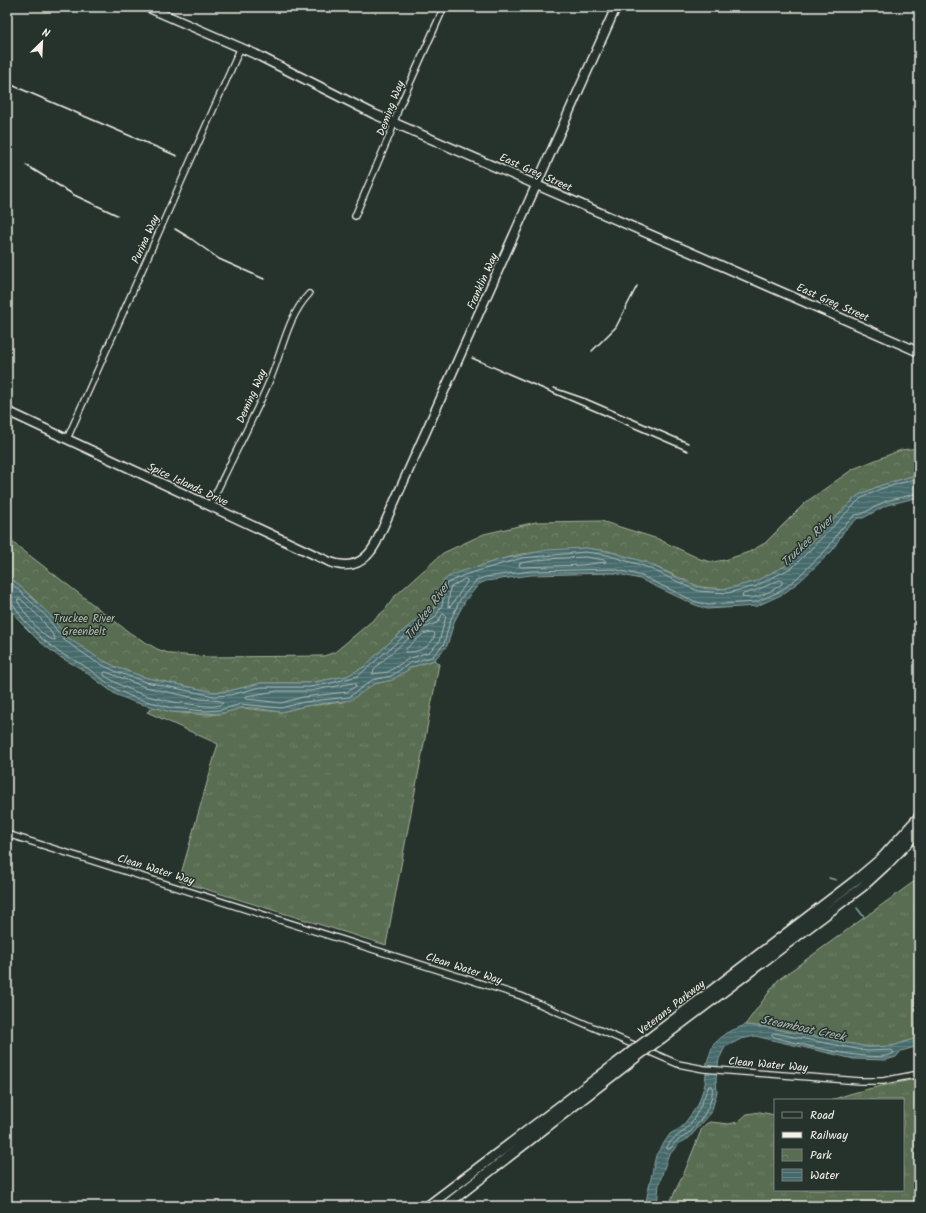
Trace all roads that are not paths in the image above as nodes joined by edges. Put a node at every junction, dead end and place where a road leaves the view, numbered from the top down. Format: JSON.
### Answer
{"nodes":[{"id":1,"x":148,"y":7,"type":"edge"},
{"id":2,"x":444,"y":7,"type":"edge"},
{"id":3,"x":616,"y":7,"type":"edge"},
{"id":4,"x":241,"y":48,"type":"junction"},
{"id":5,"x":394,"y":122,"type":"junction"},
{"id":6,"x":536,"y":184,"type":"junction"},
{"id":7,"x":355,"y":216,"type":"dead end"},
{"id":8,"x":309,"y":294,"type":"dead end"},
{"id":9,"x":919,"y":352,"type":"edge"},
{"id":10,"x":7,"y":411,"type":"edge"},
{"id":11,"x":67,"y":439,"type":"junction"},
{"id":12,"x":210,"y":506,"type":"junction"},
{"id":13,"x":362,"y":561,"type":"joint"},
{"id":14,"x":919,"y":817,"type":"edge"},
{"id":15,"x":919,"y":831,"type":"edge"},
{"id":16,"x":7,"y":834,"type":"edge"},
{"id":17,"x":658,"y":1036,"type":"junction"},
{"id":18,"x":632,"y":1056,"type":"junction"},
{"id":19,"x":919,"y":1074,"type":"edge"},
{"id":20,"x":428,"y":1206,"type":"edge"},
{"id":21,"x":445,"y":1206,"type":"edge"}],
"edges":[{"from":1,"to":4,"type":"street","name":"East Greg Street"},
{"from":2,"to":5,"type":"street","name":"Deming Way"},
{"from":3,"to":6,"type":"street","name":"Franklin Way"},
{"from":4,"to":5,"type":"street","name":"East Greg Street"},
{"from":4,"to":11,"type":"street","name":"Purina Way"},
{"from":5,"to":6,"type":"street","name":"East Greg Street"},
{"from":5,"to":7,"type":"street","name":"Deming Way"},
{"from":6,"to":9,"type":"street","name":"East Greg Street"},
{"from":6,"to":13,"type":"street","name":"Franklin Way"},
{"from":8,"to":12,"type":"street","name":"Deming Way"},
{"from":10,"to":11,"type":"street","name":"Spice Islands Drive"},
{"from":11,"to":12,"type":"street","name":"Spice Islands Drive"},
{"from":12,"to":13,"type":"street","name":"Spice Islands Drive"},
{"from":14,"to":17,"type":"main road","name":"Veterans Parkway"},
{"from":15,"to":17,"type":"main road","name":"Veterans Parkway"},
{"from":16,"to":19,"type":"street","name":"Clean Water Way"},
{"from":17,"to":18,"type":"main road","name":"Veterans Parkway","bridge":true},
{"from":18,"to":20,"type":"main road","name":"Veterans Parkway"},
{"from":18,"to":21,"type":"main road","name":"Veterans Parkway"}]}
